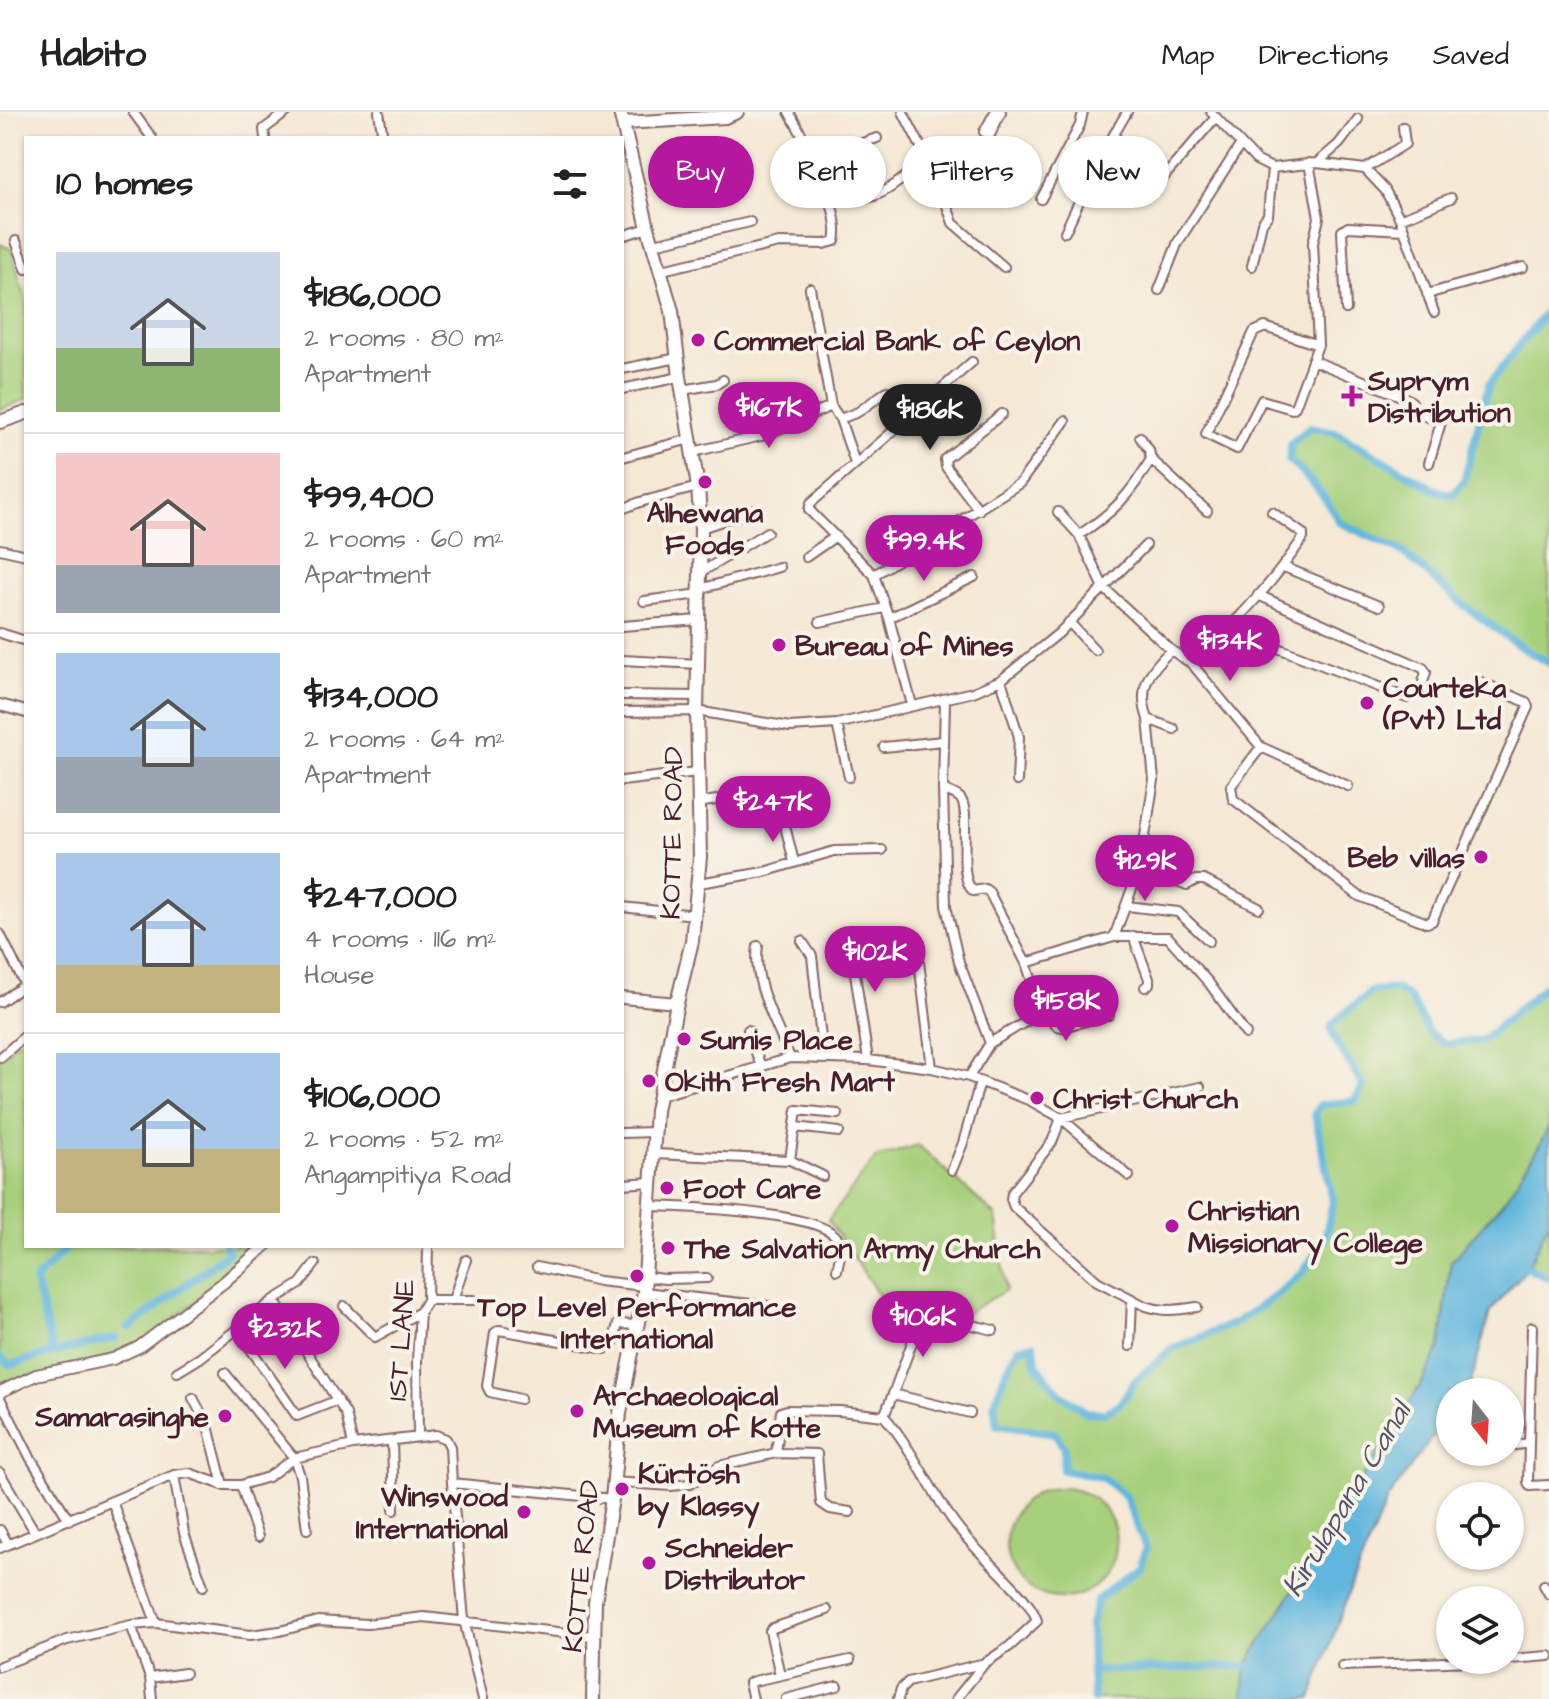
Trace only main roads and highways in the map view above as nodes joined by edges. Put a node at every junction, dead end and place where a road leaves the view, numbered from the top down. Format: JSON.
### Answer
{"nodes":[{"id":1,"x":737,"y":112,"type":"edge"},
{"id":2,"x":622,"y":118,"type":"edge"},
{"id":3,"x":626,"y":156,"type":"edge"},
{"id":4,"x":628,"y":172,"type":"edge"},
{"id":5,"x":24,"y":414,"type":"edge"},
{"id":6,"x":0,"y":422,"type":"edge"},
{"id":7,"x":593,"y":1699,"type":"edge"}],
"edges":[{"from":1,"to":2,"type":"main road"},
{"from":3,"to":4,"type":"main road","name":"KOTTE ROAD"},
{"from":4,"to":7,"type":"main road","name":"KOTTE ROAD"},
{"from":5,"to":6,"type":"main road"}]}
